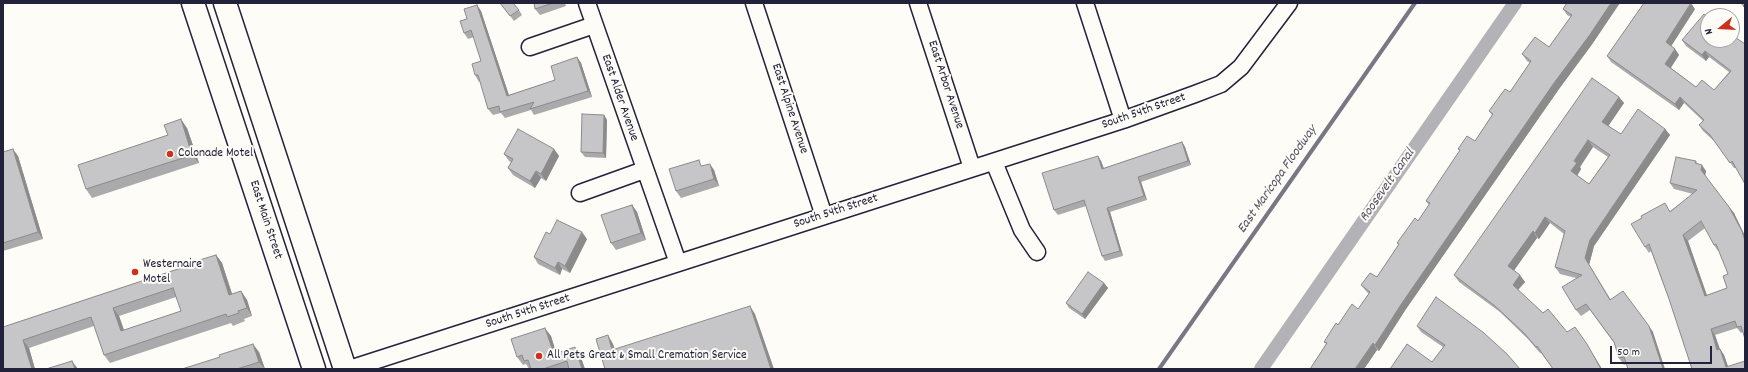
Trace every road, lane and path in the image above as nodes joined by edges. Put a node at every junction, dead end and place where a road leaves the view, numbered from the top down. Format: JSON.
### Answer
{"nodes":[{"id":1,"x":193,"y":3,"type":"edge"},
{"id":2,"x":211,"y":3,"type":"edge"},
{"id":3,"x":225,"y":3,"type":"edge"},
{"id":4,"x":587,"y":3,"type":"edge"},
{"id":5,"x":754,"y":3,"type":"edge"},
{"id":6,"x":918,"y":3,"type":"edge"},
{"id":7,"x":1085,"y":3,"type":"edge"},
{"id":8,"x":1288,"y":3,"type":"edge"},
{"id":9,"x":594,"y":25,"type":"junction"},
{"id":10,"x":530,"y":47,"type":"dead end"},
{"id":11,"x":257,"y":101,"type":"junction"},
{"id":12,"x":1123,"y":120,"type":"junction"},
{"id":13,"x":994,"y":162,"type":"junction"},
{"id":14,"x":972,"y":168,"type":"junction"},
{"id":15,"x":644,"y":170,"type":"junction"},
{"id":16,"x":580,"y":193,"type":"dead end"},
{"id":17,"x":824,"y":216,"type":"junction"},
{"id":18,"x":1037,"y":252,"type":"dead end"},
{"id":19,"x":678,"y":263,"type":"junction"},
{"id":20,"x":314,"y":369,"type":"edge"},
{"id":21,"x":345,"y":369,"type":"edge"},
{"id":22,"x":350,"y":369,"type":"edge"}],
"edges":[{"from":1,"to":20,"type":"main road","name":"East Main Street"},
{"from":2,"to":11,"type":"main road"},
{"from":3,"to":11,"type":"main road"},
{"from":4,"to":9,"type":"street","name":"East Alder Avenue"},
{"from":5,"to":17,"type":"street","name":"East Alpine Avenue"},
{"from":6,"to":14,"type":"street","name":"East Arbor Avenue"},
{"from":7,"to":12,"type":"street"},
{"from":8,"to":12,"type":"street","name":"South 54th Street"},
{"from":9,"to":10,"type":"street"},
{"from":9,"to":15,"type":"street","name":"East Alder Avenue"},
{"from":11,"to":21,"type":"main road"},
{"from":12,"to":13,"type":"street","name":"South 54th Street"},
{"from":13,"to":14,"type":"street","name":"South 54th Street"},
{"from":13,"to":18,"type":"street"},
{"from":14,"to":17,"type":"street","name":"South 54th Street"},
{"from":15,"to":16,"type":"street"},
{"from":15,"to":19,"type":"street","name":"East Alder Avenue"},
{"from":17,"to":19,"type":"street","name":"South 54th Street"},
{"from":19,"to":22,"type":"street","name":"South 54th Street"}]}
